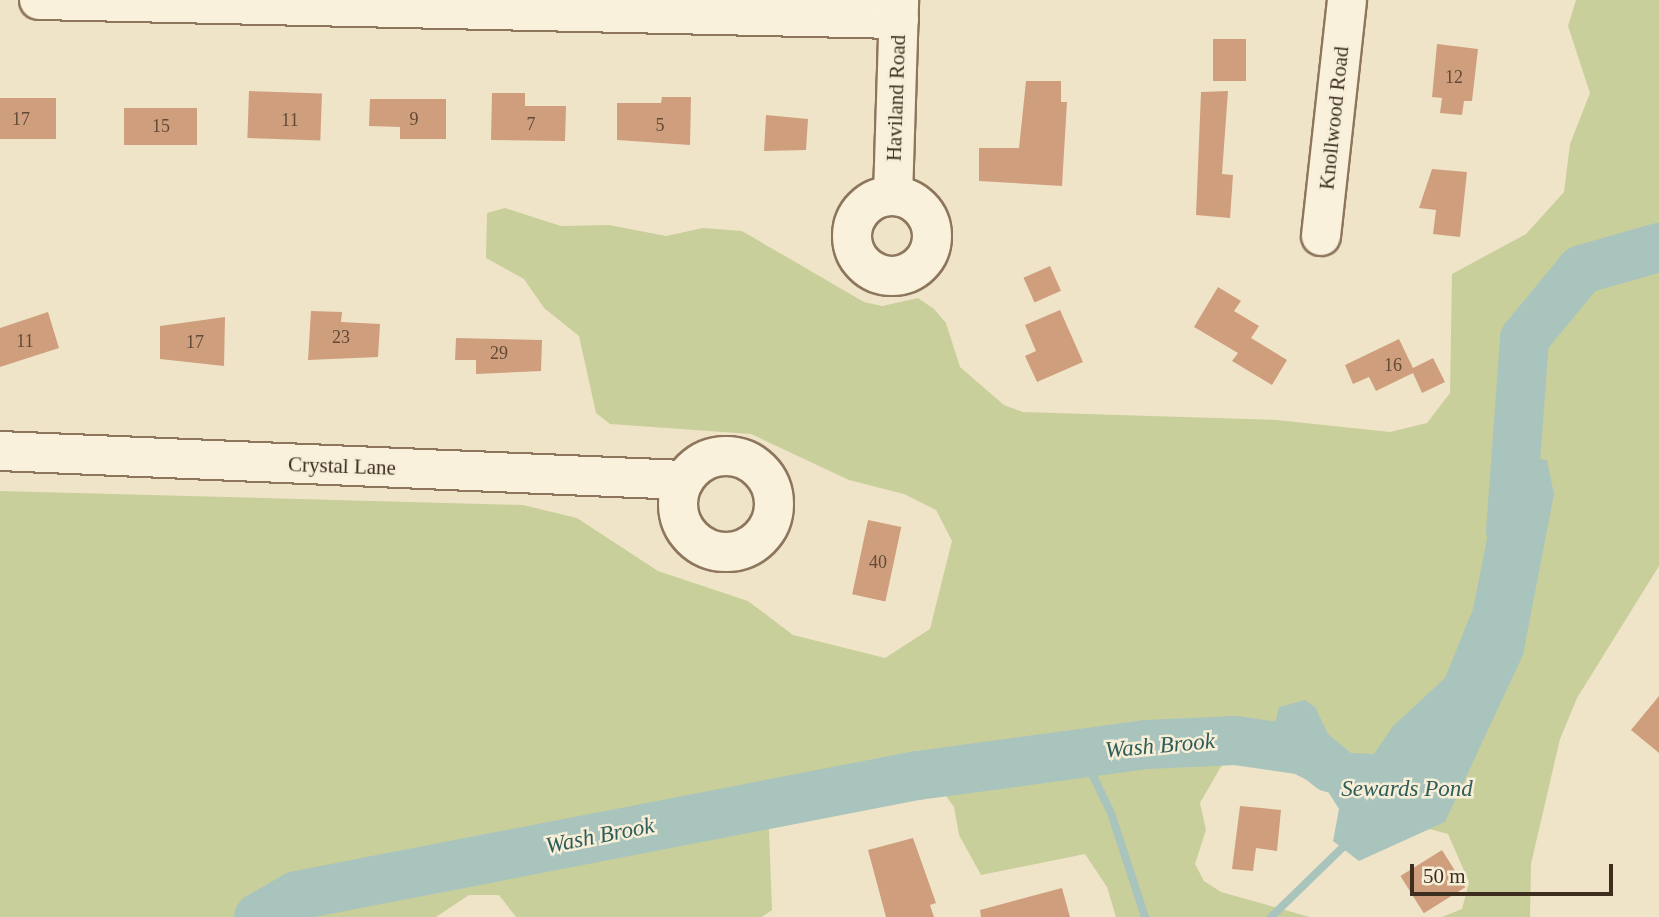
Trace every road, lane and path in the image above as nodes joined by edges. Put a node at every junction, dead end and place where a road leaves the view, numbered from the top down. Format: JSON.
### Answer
{"nodes":[{"id":1,"x":39,"y":0,"type":"edge"},
{"id":2,"x":1347,"y":0,"type":"edge"},
{"id":3,"x":899,"y":9,"type":"edge"},
{"id":4,"x":892,"y":196,"type":"dead end"},
{"id":5,"x":1321,"y":236,"type":"dead end"},
{"id":6,"x":0,"y":451,"type":"edge"},
{"id":7,"x":684,"y":480,"type":"dead end"}],
"edges":[{"from":1,"to":3,"type":"street"},
{"from":2,"to":5,"type":"street","name":"Knollwood Road"},
{"from":3,"to":4,"type":"street","name":"Haviland Road"},
{"from":6,"to":7,"type":"street","name":"Crystal Lane"}]}
